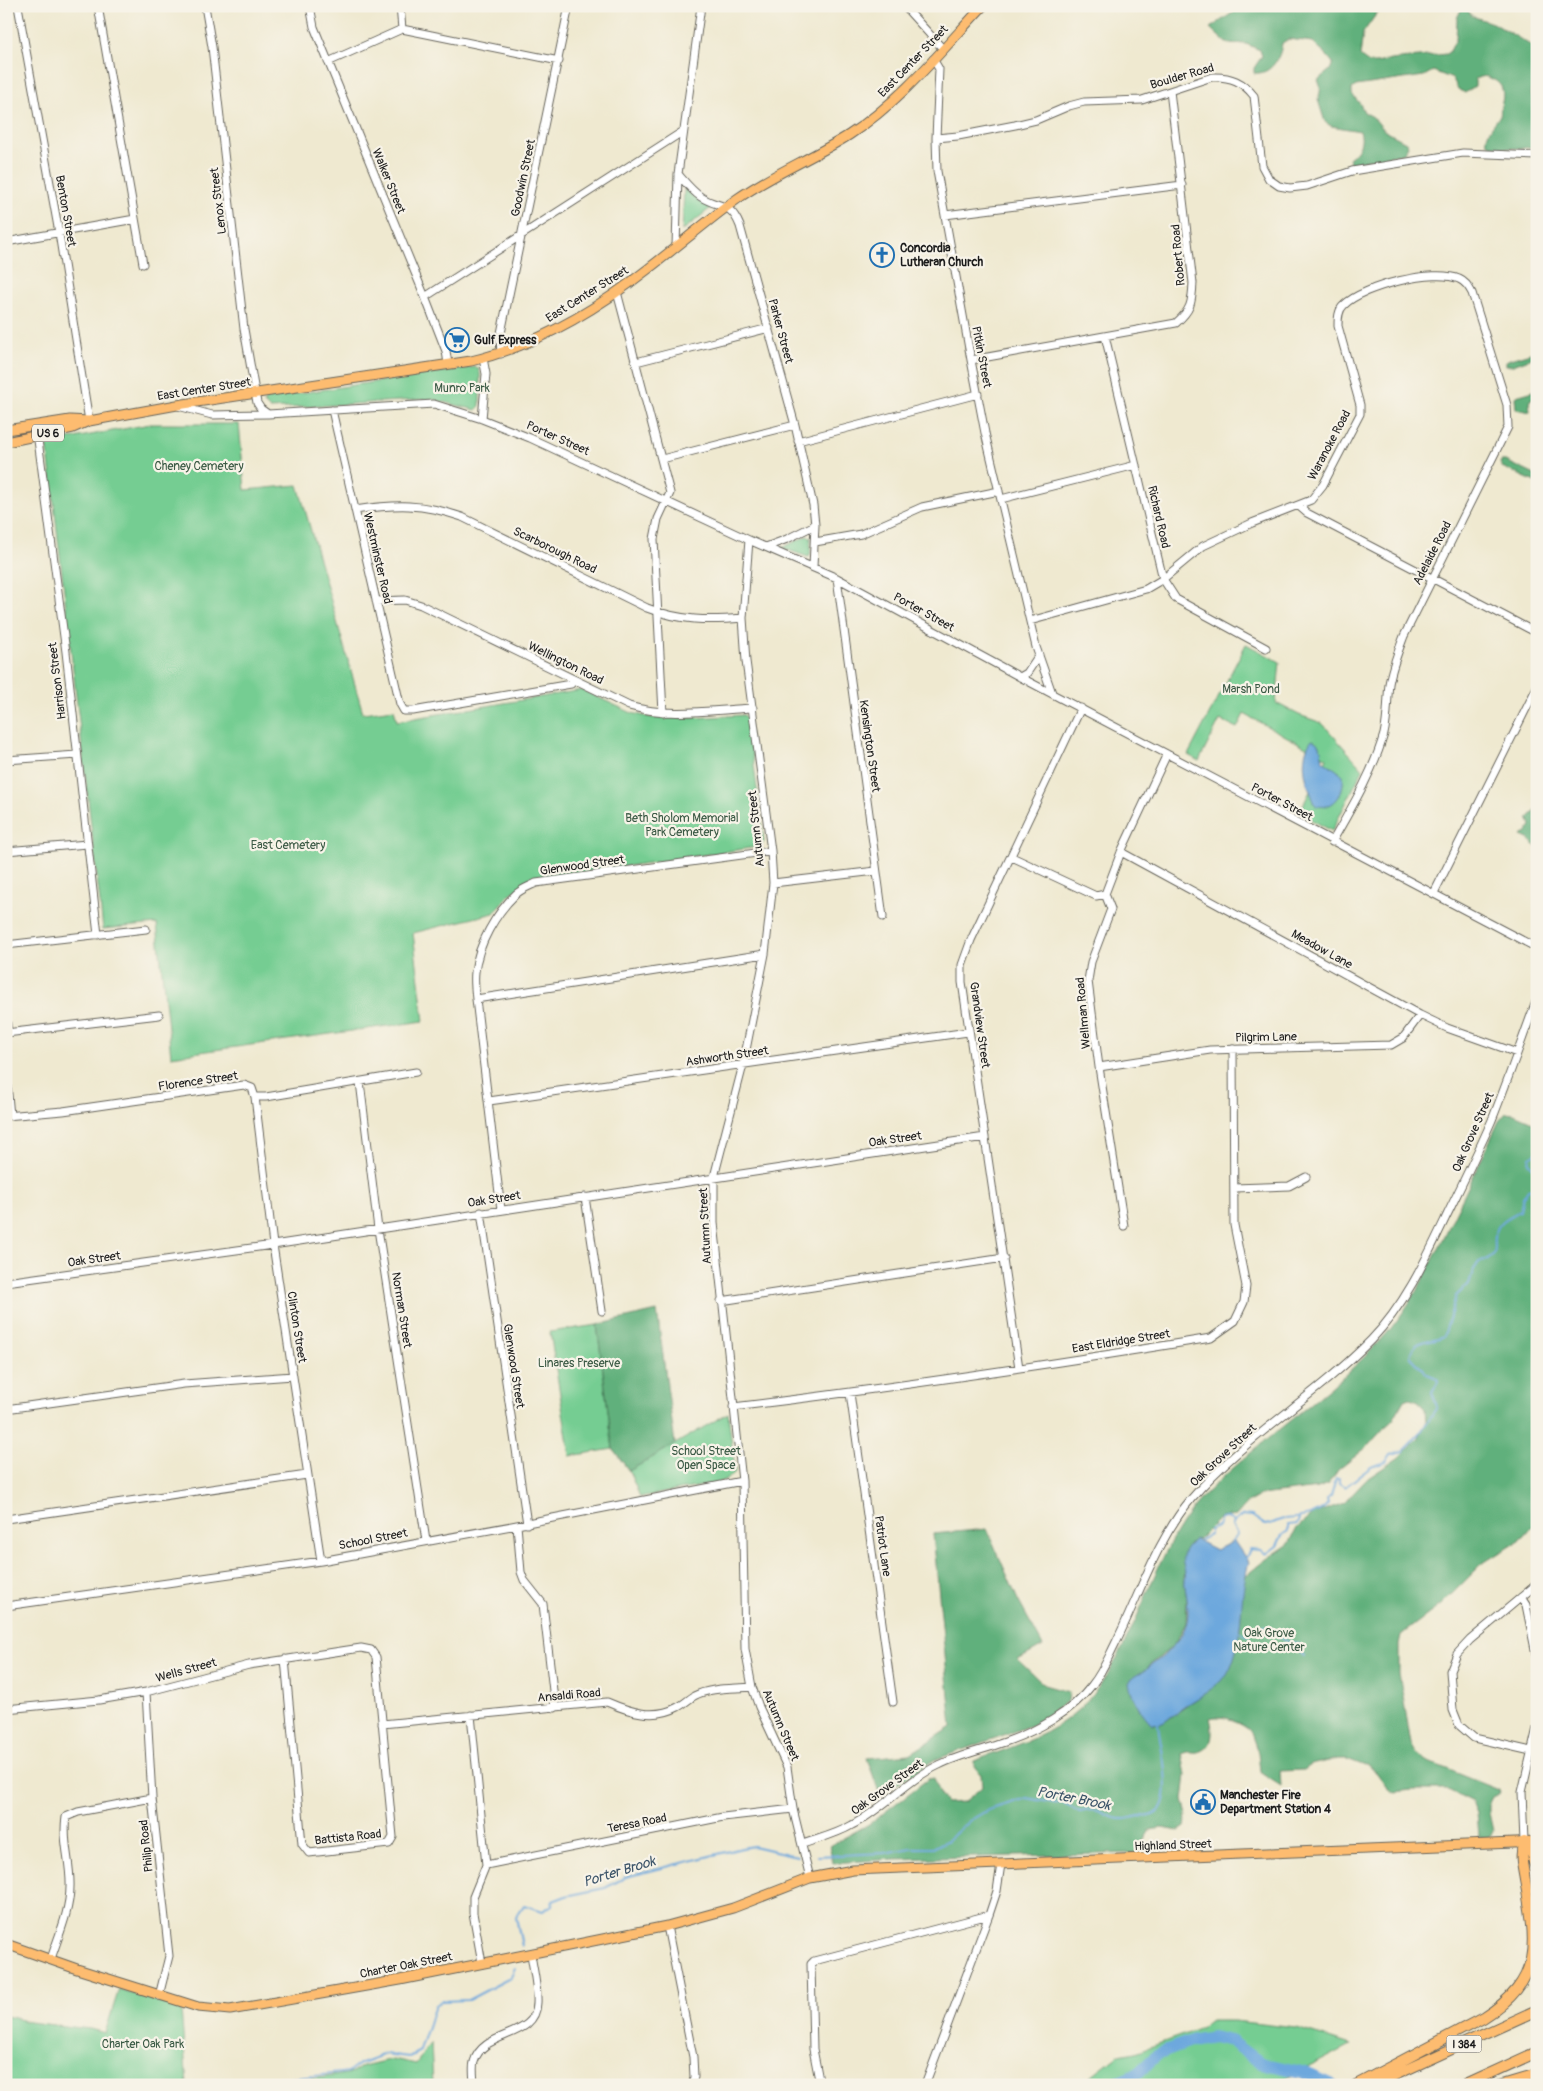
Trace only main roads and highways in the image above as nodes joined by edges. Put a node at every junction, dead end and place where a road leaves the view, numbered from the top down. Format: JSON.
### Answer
{"nodes":[{"id":1,"x":983,"y":6,"type":"edge"},
{"id":2,"x":89,"y":421,"type":"junction"},
{"id":3,"x":6,"y":430,"type":"edge"},
{"id":4,"x":6,"y":442,"type":"edge"},
{"id":5,"x":1524,"y":1842,"type":"junction"},
{"id":6,"x":1537,"y":1842,"type":"edge"},
{"id":7,"x":1537,"y":1872,"type":"edge"},
{"id":8,"x":810,"y":1878,"type":"joint"},
{"id":9,"x":6,"y":1944,"type":"edge"},
{"id":10,"x":1537,"y":2010,"type":"edge"},
{"id":11,"x":1537,"y":2052,"type":"edge"},
{"id":12,"x":1386,"y":2074,"type":"junction"},
{"id":13,"x":1537,"y":2074,"type":"edge"},
{"id":14,"x":1356,"y":2085,"type":"edge"},
{"id":15,"x":1373,"y":2085,"type":"edge"},
{"id":16,"x":1465,"y":2085,"type":"edge"},
{"id":17,"x":1500,"y":2085,"type":"edge"}],
"edges":[{"from":1,"to":2,"type":"main road","name":"East Center Street","number":"US 6"},
{"from":2,"to":3,"type":"main road","name":"East Center Street","number":"US 6"},
{"from":2,"to":4,"type":"main road","name":"East Center Street","number":"US 6"},
{"from":5,"to":6,"type":"main road","name":"Highland Street"},
{"from":5,"to":7,"type":"highway"},
{"from":5,"to":8,"type":"main road","name":"Highland Street"},
{"from":5,"to":12,"type":"highway"},
{"from":8,"to":9,"type":"main road","name":"Charter Oak Street"},
{"from":10,"to":12,"type":"highway","number":"I 384"},
{"from":11,"to":16,"type":"highway"},
{"from":12,"to":14,"type":"highway"},
{"from":12,"to":15,"type":"highway","number":"I 384"},
{"from":13,"to":17,"type":"highway"}]}
